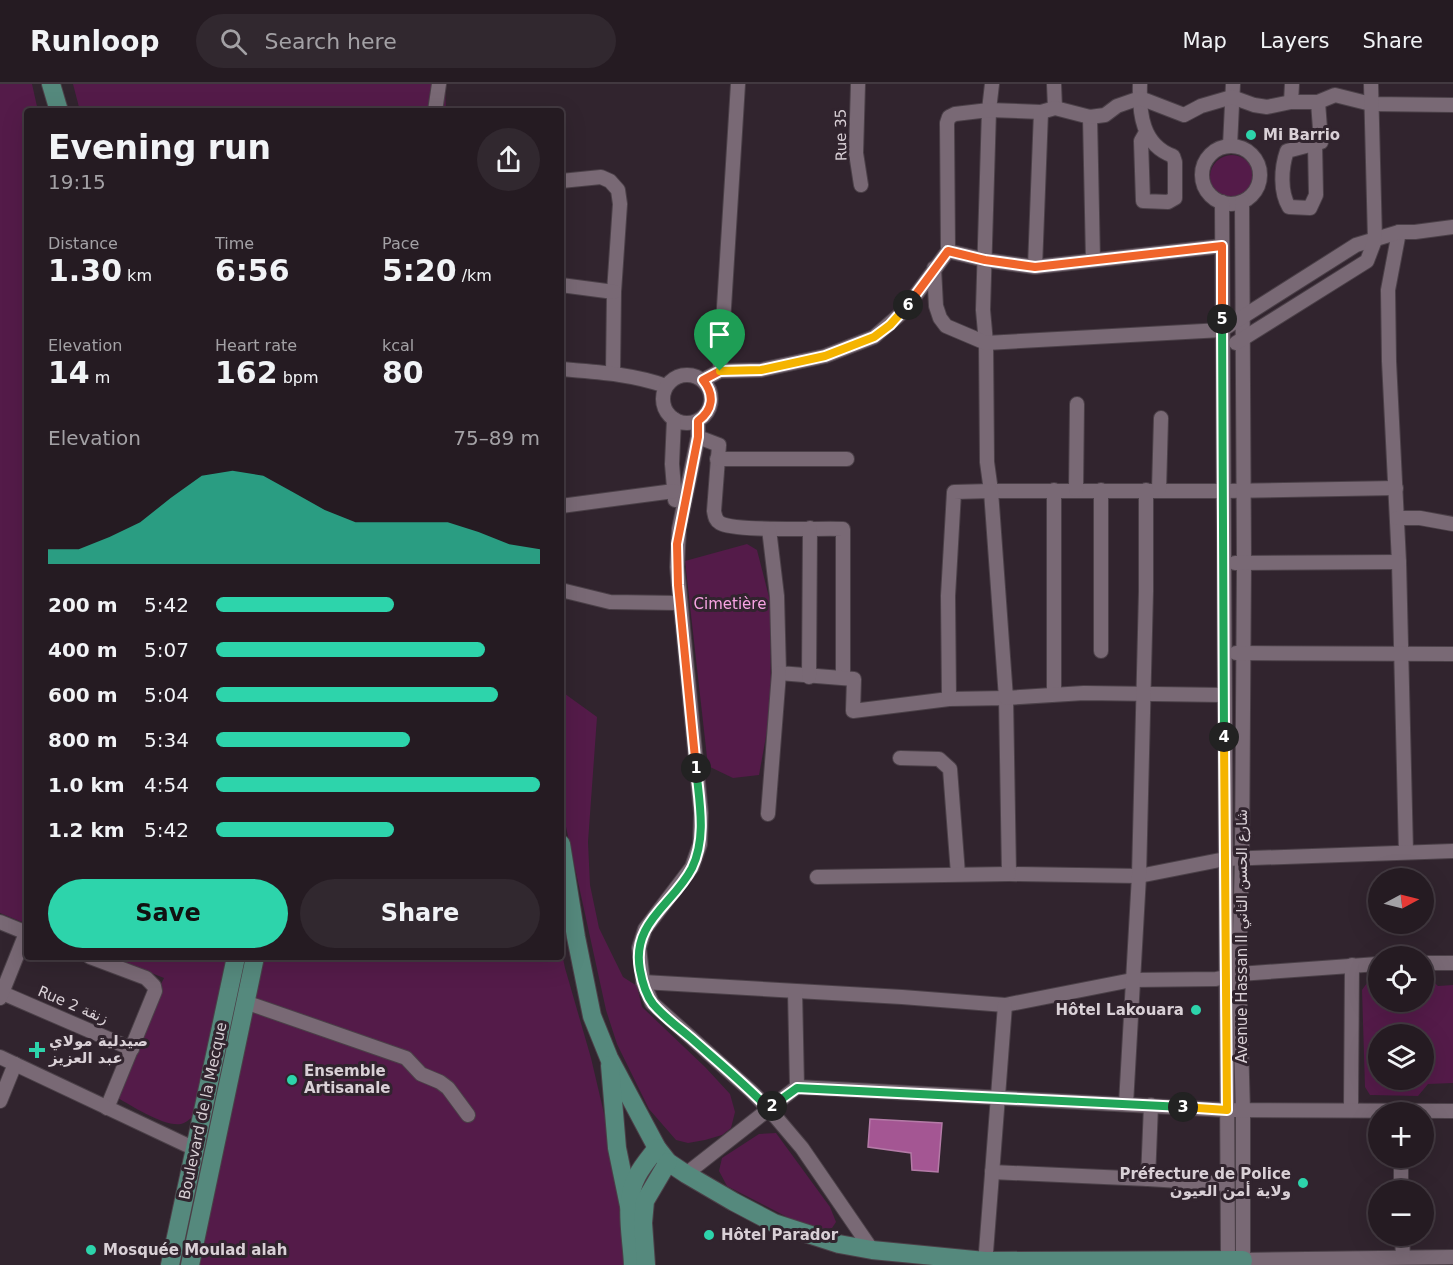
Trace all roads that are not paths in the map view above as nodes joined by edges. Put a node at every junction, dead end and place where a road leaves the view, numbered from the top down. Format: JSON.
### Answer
{"nodes":[{"id":1,"x":51,"y":84,"type":"edge"},
{"id":2,"x":439,"y":84,"type":"edge"},
{"id":3,"x":738,"y":84,"type":"edge"},
{"id":4,"x":858,"y":84,"type":"edge"},
{"id":5,"x":992,"y":84,"type":"edge"},
{"id":6,"x":1054,"y":84,"type":"edge"},
{"id":7,"x":1292,"y":84,"type":"edge"},
{"id":8,"x":1371,"y":84,"type":"edge"},
{"id":9,"x":1233,"y":90,"type":"edge"},
{"id":10,"x":1140,"y":91,"type":"edge"},
{"id":11,"x":1291,"y":102,"type":"junction"},
{"id":12,"x":1318,"y":102,"type":"junction"},
{"id":13,"x":1371,"y":104,"type":"junction"},
{"id":14,"x":1453,"y":105,"type":"edge"},
{"id":15,"x":58,"y":108,"type":"edge"},
{"id":16,"x":435,"y":108,"type":"edge"},
{"id":17,"x":1048,"y":110,"type":"junction"},
{"id":18,"x":989,"y":111,"type":"junction"},
{"id":19,"x":1090,"y":117,"type":"junction"},
{"id":20,"x":1145,"y":134,"type":"junction"},
{"id":21,"x":1315,"y":144,"type":"junction"},
{"id":22,"x":1230,"y":146,"type":"junction"},
{"id":23,"x":564,"y":181,"type":"edge"},
{"id":24,"x":861,"y":185,"type":"dead end"},
{"id":25,"x":1222,"y":202,"type":"junction"},
{"id":26,"x":1242,"y":202,"type":"junction"},
{"id":27,"x":1453,"y":227,"type":"edge"},
{"id":28,"x":1399,"y":232,"type":"junction"},
{"id":29,"x":1375,"y":240,"type":"junction"},
{"id":30,"x":1222,"y":246,"type":"junction"},
{"id":31,"x":948,"y":251,"type":"junction"},
{"id":32,"x":985,"y":260,"type":"junction"},
{"id":33,"x":1093,"y":260,"type":"junction"},
{"id":34,"x":1035,"y":267,"type":"junction"},
{"id":35,"x":934,"y":268,"type":"junction"},
{"id":36,"x":564,"y":285,"type":"edge"},
{"id":37,"x":614,"y":292,"type":"junction"},
{"id":38,"x":1241,"y":318,"type":"junction"},
{"id":39,"x":1222,"y":330,"type":"junction"},
{"id":40,"x":1242,"y":340,"type":"junction"},
{"id":41,"x":986,"y":343,"type":"junction"},
{"id":42,"x":1223,"y":348,"type":"junction"},
{"id":43,"x":564,"y":369,"type":"edge"},
{"id":44,"x":720,"y":371,"type":"junction"},
{"id":45,"x":613,"y":373,"type":"junction"},
{"id":46,"x":703,"y":380,"type":"junction"},
{"id":47,"x":666,"y":386,"type":"junction"},
{"id":48,"x":1077,"y":404,"type":"dead end"},
{"id":49,"x":1161,"y":418,"type":"dead end"},
{"id":50,"x":674,"y":419,"type":"junction"},
{"id":51,"x":698,"y":421,"type":"junction"},
{"id":52,"x":698,"y":437,"type":"junction"},
{"id":53,"x":717,"y":459,"type":"junction"},
{"id":54,"x":848,"y":459,"type":"dead end"},
{"id":55,"x":1396,"y":488,"type":"junction"},
{"id":56,"x":1054,"y":490,"type":"junction"},
{"id":57,"x":1076,"y":490,"type":"junction"},
{"id":58,"x":1101,"y":490,"type":"junction"},
{"id":59,"x":1152,"y":490,"type":"junction"},
{"id":60,"x":674,"y":491,"type":"junction"},
{"id":61,"x":991,"y":491,"type":"junction"},
{"id":62,"x":1224,"y":491,"type":"junction"},
{"id":63,"x":1244,"y":491,"type":"junction"},
{"id":64,"x":564,"y":506,"type":"edge"},
{"id":65,"x":1397,"y":518,"type":"junction"},
{"id":66,"x":1453,"y":524,"type":"edge"},
{"id":67,"x":810,"y":528,"type":"junction"},
{"id":68,"x":679,"y":529,"type":"junction"},
{"id":69,"x":769,"y":529,"type":"junction"},
{"id":70,"x":1399,"y":562,"type":"junction"},
{"id":71,"x":1224,"y":563,"type":"junction"},
{"id":72,"x":1244,"y":563,"type":"junction"},
{"id":73,"x":564,"y":591,"type":"edge"},
{"id":74,"x":679,"y":603,"type":"junction"},
{"id":75,"x":1101,"y":651,"type":"dead end"},
{"id":76,"x":1243,"y":653,"type":"junction"},
{"id":77,"x":1224,"y":654,"type":"junction"},
{"id":78,"x":1400,"y":654,"type":"junction"},
{"id":79,"x":1453,"y":654,"type":"edge"},
{"id":80,"x":779,"y":673,"type":"junction"},
{"id":81,"x":809,"y":676,"type":"junction"},
{"id":82,"x":843,"y":677,"type":"junction"},
{"id":83,"x":1143,"y":693,"type":"junction"},
{"id":84,"x":1054,"y":694,"type":"junction"},
{"id":85,"x":1224,"y":695,"type":"junction"},
{"id":86,"x":1006,"y":698,"type":"junction"},
{"id":87,"x":949,"y":699,"type":"junction"},
{"id":88,"x":900,"y":758,"type":"dead end"},
{"id":89,"x":768,"y":814,"type":"dead end"},
{"id":90,"x":1453,"y":851,"type":"edge"},
{"id":91,"x":1406,"y":852,"type":"junction"},
{"id":92,"x":1225,"y":859,"type":"junction"},
{"id":93,"x":1242,"y":859,"type":"junction"},
{"id":94,"x":564,"y":863,"type":"edge"},
{"id":95,"x":958,"y":874,"type":"junction"},
{"id":96,"x":1009,"y":874,"type":"junction"},
{"id":97,"x":1138,"y":876,"type":"junction"},
{"id":98,"x":817,"y":877,"type":"dead end"},
{"id":99,"x":0,"y":922,"type":"edge"},
{"id":100,"x":24,"y":932,"type":"edge"},
{"id":101,"x":24,"y":940,"type":"edge"},
{"id":102,"x":98,"y":960,"type":"edge"},
{"id":103,"x":252,"y":960,"type":"edge"},
{"id":104,"x":252,"y":960,"type":"edge"},
{"id":105,"x":1434,"y":963,"type":"edge"},
{"id":106,"x":1453,"y":963,"type":"edge"},
{"id":107,"x":1368,"y":964,"type":"edge"},
{"id":108,"x":1352,"y":965,"type":"junction"},
{"id":109,"x":1233,"y":976,"type":"junction"},
{"id":110,"x":1132,"y":980,"type":"junction"},
{"id":111,"x":643,"y":982,"type":"junction"},
{"id":112,"x":795,"y":991,"type":"junction"},
{"id":113,"x":1,"y":995,"type":"edge"},
{"id":114,"x":245,"y":1002,"type":"junction"},
{"id":115,"x":1005,"y":1005,"type":"junction"},
{"id":116,"x":132,"y":1049,"type":"junction"},
{"id":117,"x":0,"y":1057,"type":"edge"},
{"id":118,"x":609,"y":1058,"type":"junction"},
{"id":119,"x":15,"y":1064,"type":"junction"},
{"id":120,"x":797,"y":1088,"type":"junction"},
{"id":121,"x":997,"y":1098,"type":"junction"},
{"id":122,"x":0,"y":1101,"type":"edge"},
{"id":123,"x":1126,"y":1104,"type":"junction"},
{"id":124,"x":1151,"y":1106,"type":"junction"},
{"id":125,"x":107,"y":1108,"type":"junction"},
{"id":126,"x":769,"y":1109,"type":"junction"},
{"id":127,"x":1227,"y":1110,"type":"junction"},
{"id":128,"x":1351,"y":1110,"type":"junction"},
{"id":129,"x":1243,"y":1111,"type":"junction"},
{"id":130,"x":1368,"y":1111,"type":"edge"},
{"id":131,"x":1434,"y":1111,"type":"edge"},
{"id":132,"x":1453,"y":1111,"type":"edge"},
{"id":133,"x":468,"y":1115,"type":"dead end"},
{"id":134,"x":217,"y":1141,"type":"junction"},
{"id":135,"x":195,"y":1151,"type":"junction"},
{"id":136,"x":662,"y":1155,"type":"junction"},
{"id":137,"x":210,"y":1172,"type":"junction"},
{"id":138,"x":992,"y":1172,"type":"junction"},
{"id":139,"x":686,"y":1174,"type":"junction"},
{"id":140,"x":1148,"y":1179,"type":"junction"},
{"id":141,"x":1227,"y":1184,"type":"junction"},
{"id":142,"x":629,"y":1206,"type":"junction"},
{"id":143,"x":1402,"y":1246,"type":"edge"},
{"id":144,"x":872,"y":1250,"type":"junction"},
{"id":145,"x":641,"y":1252,"type":"edge"},
{"id":146,"x":1402,"y":1257,"type":"junction"},
{"id":147,"x":1453,"y":1257,"type":"edge"},
{"id":148,"x":985,"y":1263,"type":"edge"},
{"id":149,"x":1126,"y":1263,"type":"edge"},
{"id":150,"x":1235,"y":1263,"type":"edge"},
{"id":151,"x":170,"y":1265,"type":"edge"},
{"id":152,"x":190,"y":1265,"type":"edge"},
{"id":153,"x":633,"y":1265,"type":"edge"}],
"edges":[{"from":1,"to":15,"type":"main road"},
{"from":2,"to":16,"type":"street"},
{"from":3,"to":44,"type":"street"},
{"from":4,"to":24,"type":"street","name":"Rue 35"},
{"from":5,"to":18,"type":"street"},
{"from":6,"to":17,"type":"street"},
{"from":7,"to":11,"type":"street"},
{"from":8,"to":13,"type":"street"},
{"from":9,"to":10,"type":"street"},
{"from":9,"to":11,"type":"street"},
{"from":9,"to":22,"type":"street"},
{"from":10,"to":19,"type":"street"},
{"from":10,"to":20,"type":"street"},
{"from":11,"to":12,"type":"street"},
{"from":12,"to":13,"type":"street"},
{"from":12,"to":21,"type":"street"},
{"from":13,"to":14,"type":"street"},
{"from":13,"to":29,"type":"street"},
{"from":17,"to":18,"type":"street"},
{"from":17,"to":19,"type":"street"},
{"from":17,"to":34,"type":"street"},
{"from":18,"to":31,"type":"street"},
{"from":18,"to":32,"type":"street"},
{"from":19,"to":33,"type":"street"},
{"from":20,"to":20,"type":"street"},
{"from":21,"to":21,"type":"street"},
{"from":22,"to":25,"type":"street"},
{"from":22,"to":26,"type":"street"},
{"from":23,"to":37,"type":"street"},
{"from":25,"to":26,"type":"street"},
{"from":25,"to":30,"type":"street","name":"Avenue Hassan II شارع الحسن الثاني"},
{"from":26,"to":38,"type":"street","name":"Avenue Hassan II شارع الحسن الثاني"},
{"from":27,"to":28,"type":"street"},
{"from":28,"to":29,"type":"street"},
{"from":28,"to":55,"type":"street"},
{"from":29,"to":38,"type":"street"},
{"from":29,"to":40,"type":"street"},
{"from":30,"to":33,"type":"street"},
{"from":30,"to":39,"type":"street","name":"Avenue Hassan II شارع الحسن الثاني"},
{"from":31,"to":32,"type":"street"},
{"from":31,"to":35,"type":"street"},
{"from":32,"to":34,"type":"street"},
{"from":32,"to":41,"type":"street"},
{"from":33,"to":34,"type":"street"},
{"from":35,"to":41,"type":"street"},
{"from":35,"to":44,"type":"street"},
{"from":36,"to":37,"type":"street"},
{"from":37,"to":45,"type":"street"},
{"from":38,"to":39,"type":"street"},
{"from":38,"to":40,"type":"street","name":"Avenue Hassan II شارع الحسن الثاني"},
{"from":39,"to":41,"type":"street"},
{"from":39,"to":42,"type":"street","name":"Avenue Hassan II شارع الحسن الثاني"},
{"from":40,"to":42,"type":"street"},
{"from":40,"to":63,"type":"street","name":"Avenue Hassan II شارع الحسن الثاني"},
{"from":41,"to":61,"type":"street"},
{"from":42,"to":62,"type":"street","name":"Avenue Hassan II شارع الحسن الثاني"},
{"from":43,"to":45,"type":"street"},
{"from":44,"to":46,"type":"street"},
{"from":45,"to":47,"type":"street"},
{"from":46,"to":47,"type":"street"},
{"from":46,"to":51,"type":"street"},
{"from":47,"to":50,"type":"street"},
{"from":48,"to":57,"type":"street"},
{"from":49,"to":59,"type":"street"},
{"from":50,"to":51,"type":"street"},
{"from":50,"to":60,"type":"street"},
{"from":51,"to":52,"type":"street"},
{"from":52,"to":53,"type":"street"},
{"from":52,"to":68,"type":"street"},
{"from":53,"to":54,"type":"street"},
{"from":53,"to":69,"type":"street"},
{"from":55,"to":63,"type":"street"},
{"from":55,"to":65,"type":"street"},
{"from":56,"to":57,"type":"street"},
{"from":56,"to":61,"type":"street"},
{"from":56,"to":84,"type":"street"},
{"from":57,"to":58,"type":"street"},
{"from":58,"to":59,"type":"street"},
{"from":58,"to":75,"type":"street"},
{"from":59,"to":62,"type":"street"},
{"from":59,"to":83,"type":"street"},
{"from":60,"to":64,"type":"street"},
{"from":60,"to":68,"type":"street"},
{"from":61,"to":86,"type":"street"},
{"from":61,"to":87,"type":"street"},
{"from":62,"to":63,"type":"street"},
{"from":62,"to":71,"type":"street","name":"Avenue Hassan II شارع الحسن الثاني"},
{"from":63,"to":72,"type":"street","name":"Avenue Hassan II شارع الحسن الثاني"},
{"from":65,"to":66,"type":"street"},
{"from":65,"to":70,"type":"street"},
{"from":67,"to":69,"type":"street"},
{"from":67,"to":81,"type":"street"},
{"from":67,"to":82,"type":"street"},
{"from":68,"to":74,"type":"street"},
{"from":69,"to":80,"type":"street"},
{"from":70,"to":72,"type":"street"},
{"from":70,"to":78,"type":"street"},
{"from":71,"to":72,"type":"street"},
{"from":71,"to":77,"type":"street","name":"Avenue Hassan II شارع الحسن الثاني"},
{"from":72,"to":76,"type":"street","name":"Avenue Hassan II شارع الحسن الثاني"},
{"from":73,"to":74,"type":"street"},
{"from":74,"to":111,"type":"street"},
{"from":76,"to":77,"type":"street"},
{"from":76,"to":78,"type":"street"},
{"from":76,"to":93,"type":"street","name":"Avenue Hassan II شارع الحسن الثاني"},
{"from":77,"to":85,"type":"street","name":"Avenue Hassan II شارع الحسن الثاني"},
{"from":78,"to":79,"type":"street"},
{"from":78,"to":91,"type":"street"},
{"from":80,"to":81,"type":"street"},
{"from":80,"to":89,"type":"street"},
{"from":81,"to":82,"type":"street"},
{"from":82,"to":87,"type":"street"},
{"from":83,"to":84,"type":"street"},
{"from":83,"to":85,"type":"street"},
{"from":83,"to":97,"type":"street"},
{"from":84,"to":86,"type":"street"},
{"from":85,"to":92,"type":"street","name":"Avenue Hassan II شارع الحسن الثاني"},
{"from":86,"to":87,"type":"street"},
{"from":86,"to":96,"type":"street"},
{"from":88,"to":95,"type":"street"},
{"from":90,"to":91,"type":"street"},
{"from":91,"to":93,"type":"street"},
{"from":92,"to":93,"type":"street"},
{"from":92,"to":97,"type":"street"},
{"from":92,"to":109,"type":"street","name":"Avenue Hassan II شارع الحسن الثاني"},
{"from":93,"to":109,"type":"street","name":"Avenue Hassan II شارع الحسن الثاني"},
{"from":94,"to":118,"type":"main road"},
{"from":95,"to":96,"type":"street"},
{"from":95,"to":98,"type":"street"},
{"from":96,"to":97,"type":"street"},
{"from":97,"to":110,"type":"street"},
{"from":99,"to":100,"type":"street"},
{"from":101,"to":113,"type":"street"},
{"from":102,"to":116,"type":"street"},
{"from":103,"to":114,"type":"main road","name":"Boulevard de la Mecque"},
{"from":104,"to":135,"type":"main road","name":"Boulevard de la Mecque"},
{"from":105,"to":106,"type":"street"},
{"from":107,"to":108,"type":"street"},
{"from":108,"to":109,"type":"street"},
{"from":108,"to":128,"type":"street"},
{"from":109,"to":110,"type":"street"},
{"from":109,"to":127,"type":"street","name":"Avenue Hassan II شارع الحسن الثاني"},
{"from":109,"to":129,"type":"street","name":"Avenue Hassan II شارع الحسن الثاني"},
{"from":110,"to":115,"type":"street"},
{"from":110,"to":123,"type":"street"},
{"from":111,"to":112,"type":"street"},
{"from":111,"to":126,"type":"street"},
{"from":112,"to":115,"type":"street"},
{"from":112,"to":120,"type":"street"},
{"from":113,"to":116,"type":"street","name":"Rue 2 زنقة"},
{"from":114,"to":133,"type":"street"},
{"from":114,"to":134,"type":"main road","name":"Boulevard de la Mecque"},
{"from":115,"to":121,"type":"street"},
{"from":116,"to":125,"type":"street"},
{"from":117,"to":119,"type":"street"},
{"from":118,"to":136,"type":"main road"},
{"from":118,"to":142,"type":"main road"},
{"from":119,"to":122,"type":"street"},
{"from":119,"to":125,"type":"street"},
{"from":120,"to":121,"type":"street"},
{"from":120,"to":126,"type":"street"},
{"from":121,"to":123,"type":"street"},
{"from":121,"to":138,"type":"street"},
{"from":123,"to":124,"type":"street"},
{"from":124,"to":127,"type":"street"},
{"from":124,"to":140,"type":"street"},
{"from":125,"to":135,"type":"street"},
{"from":126,"to":139,"type":"street"},
{"from":126,"to":144,"type":"street"},
{"from":127,"to":129,"type":"street"},
{"from":127,"to":141,"type":"street","name":"Avenue Hassan II شارع الحسن الثاني"},
{"from":128,"to":129,"type":"street"},
{"from":128,"to":130,"type":"street"},
{"from":129,"to":150,"type":"street","name":"Avenue Hassan II شارع الحسن الثاني"},
{"from":131,"to":132,"type":"street"},
{"from":134,"to":135,"type":"main road"},
{"from":134,"to":137,"type":"main road","name":"Boulevard de la Mecque"},
{"from":135,"to":137,"type":"main road"},
{"from":135,"to":151,"type":"main road","name":"Boulevard de la Mecque"},
{"from":136,"to":139,"type":"main road"},
{"from":136,"to":142,"type":"main road"},
{"from":136,"to":145,"type":"main road"},
{"from":137,"to":152,"type":"main road","name":"Boulevard de la Mecque"},
{"from":138,"to":140,"type":"street"},
{"from":138,"to":148,"type":"street"},
{"from":139,"to":144,"type":"main road"},
{"from":140,"to":141,"type":"street"},
{"from":141,"to":150,"type":"street","name":"Avenue Hassan II شارع الحسن الثاني"},
{"from":142,"to":145,"type":"main road"},
{"from":143,"to":146,"type":"street"},
{"from":144,"to":148,"type":"main road"},
{"from":145,"to":153,"type":"main road"},
{"from":146,"to":147,"type":"street"},
{"from":146,"to":150,"type":"street"},
{"from":148,"to":149,"type":"main road"},
{"from":149,"to":150,"type":"main road"}]}
